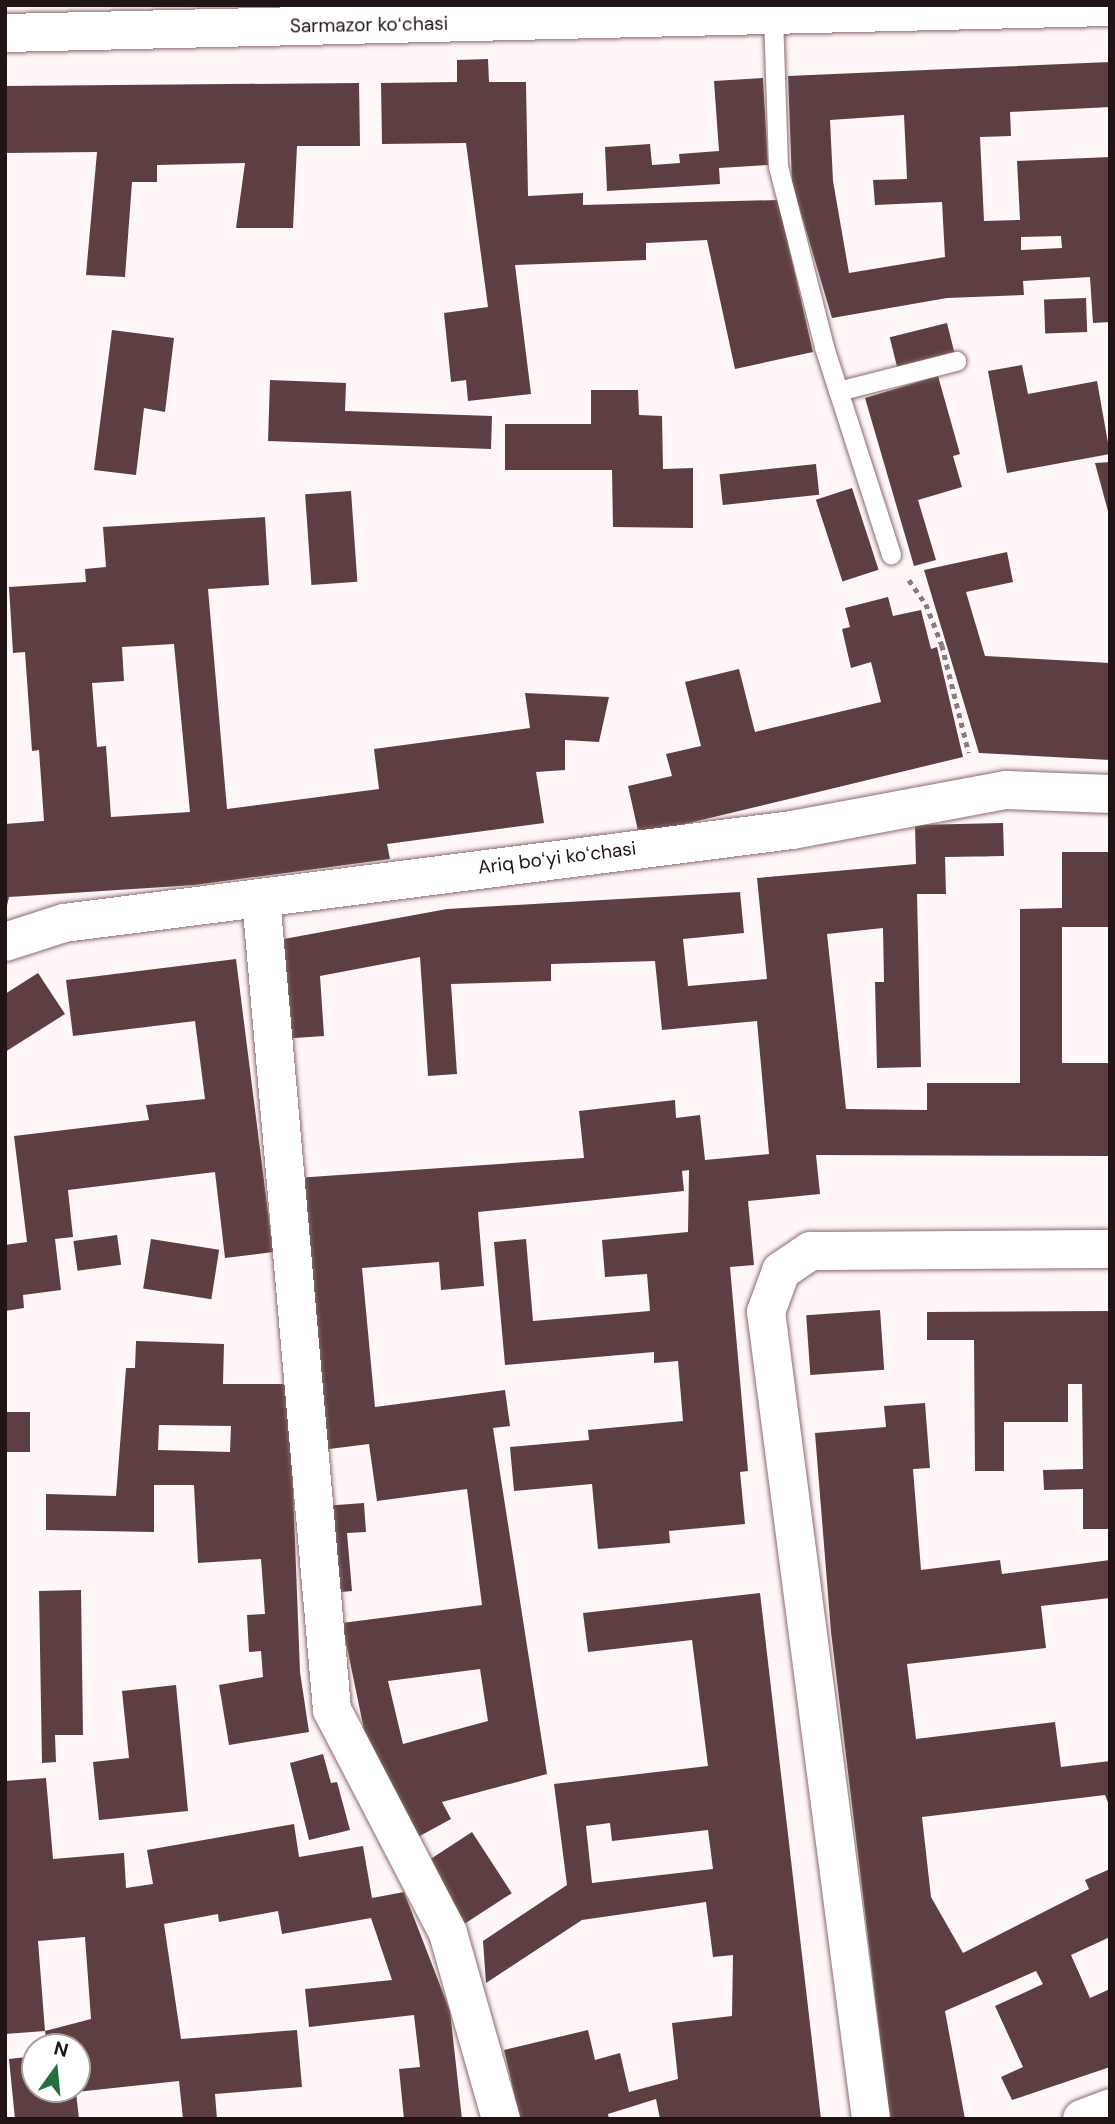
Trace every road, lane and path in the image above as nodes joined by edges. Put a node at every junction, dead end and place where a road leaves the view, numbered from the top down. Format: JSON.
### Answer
{"nodes":[{"id":1,"x":1110,"y":7,"type":"edge"},
{"id":2,"x":772,"y":15,"type":"junction"},
{"id":3,"x":5,"y":33,"type":"edge"},
{"id":4,"x":956,"y":361,"type":"dead end"},
{"id":5,"x":838,"y":391,"type":"junction"},
{"id":6,"x":891,"y":554,"type":"joint"},
{"id":7,"x":1110,"y":794,"type":"edge"},
{"id":8,"x":980,"y":795,"type":"junction"},
{"id":9,"x":261,"y":898,"type":"junction"},
{"id":10,"x":5,"y":942,"type":"edge"},
{"id":11,"x":1110,"y":1249,"type":"edge"},
{"id":12,"x":1110,"y":2108,"type":"edge"},
{"id":13,"x":501,"y":2119,"type":"edge"},
{"id":14,"x":871,"y":2119,"type":"edge"},
{"id":15,"x":1082,"y":2119,"type":"edge"}],
"edges":[{"from":1,"to":2,"type":"street","name":"Sarmazor koʻchasi"},
{"from":2,"to":3,"type":"street","name":"Sarmazor koʻchasi"},
{"from":2,"to":5,"type":"lane"},
{"from":4,"to":5,"type":"lane"},
{"from":5,"to":6,"type":"lane"},
{"from":6,"to":8,"type":"path"},
{"from":7,"to":8,"type":"street","name":"Ariq boʻyi koʻchasi"},
{"from":8,"to":9,"type":"street","name":"Ariq boʻyi koʻchasi"},
{"from":9,"to":10,"type":"street","name":"Ariq boʻyi koʻchasi"},
{"from":9,"to":13,"type":"street"},
{"from":11,"to":14,"type":"street"},
{"from":12,"to":15,"type":"street"}]}
